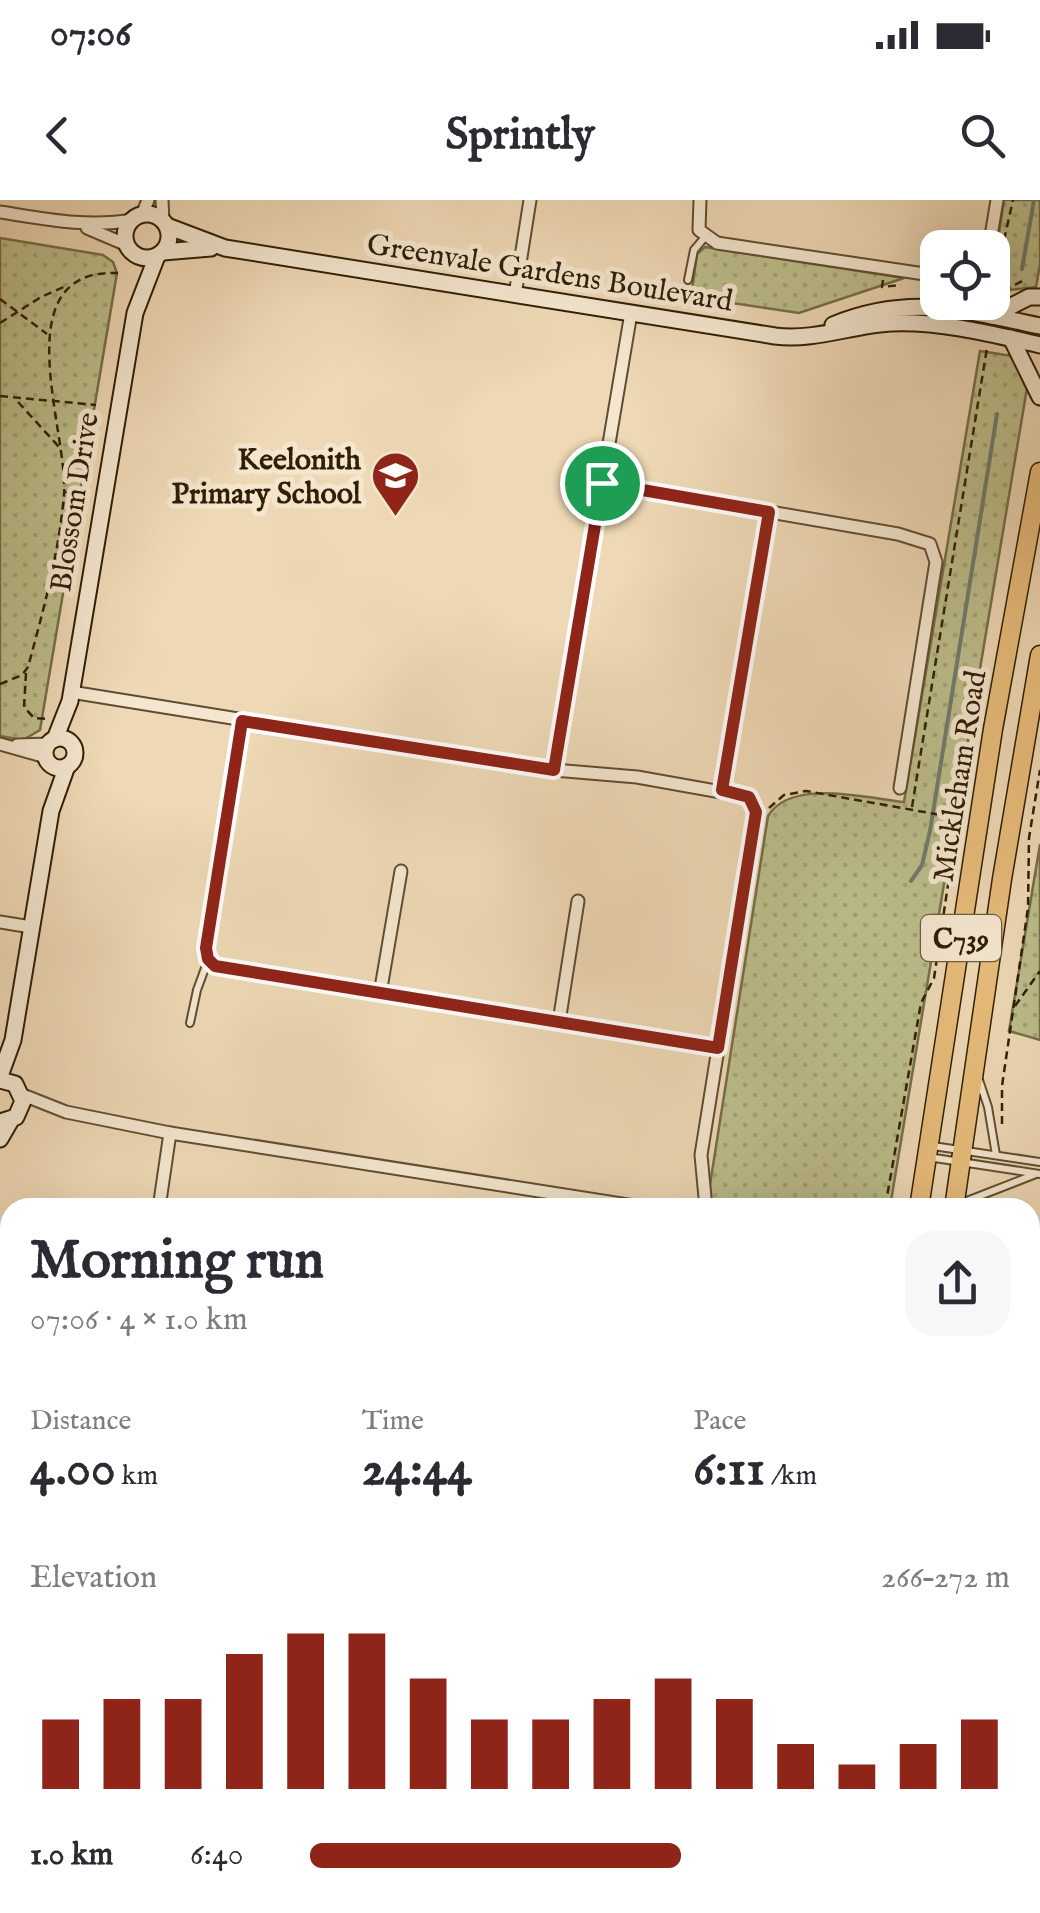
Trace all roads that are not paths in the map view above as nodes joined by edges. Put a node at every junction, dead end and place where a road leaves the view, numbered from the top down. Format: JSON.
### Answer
{"nodes":[{"id":1,"x":162,"y":200,"type":"edge"},
{"id":2,"x":530,"y":200,"type":"edge"},
{"id":3,"x":700,"y":200,"type":"edge"},
{"id":4,"x":997,"y":200,"type":"edge"},
{"id":5,"x":0,"y":212,"type":"edge"},
{"id":6,"x":141,"y":212,"type":"edge"},
{"id":7,"x":165,"y":223,"type":"junction"},
{"id":8,"x":74,"y":224,"type":"junction"},
{"id":9,"x":991,"y":230,"type":"edge"},
{"id":10,"x":705,"y":237,"type":"junction"},
{"id":11,"x":225,"y":248,"type":"junction"},
{"id":12,"x":132,"y":250,"type":"junction"},
{"id":13,"x":160,"y":254,"type":"junction"},
{"id":14,"x":920,"y":273,"type":"edge"},
{"id":15,"x":688,"y":280,"type":"dead end"},
{"id":16,"x":515,"y":294,"type":"junction"},
{"id":17,"x":1040,"y":297,"type":"edge"},
{"id":18,"x":920,"y":306,"type":"edge"},
{"id":19,"x":1010,"y":306,"type":"edge"},
{"id":20,"x":135,"y":313,"type":"junction"},
{"id":21,"x":631,"y":314,"type":"junction"},
{"id":22,"x":1010,"y":320,"type":"edge"},
{"id":23,"x":1040,"y":326,"type":"edge"},
{"id":24,"x":807,"y":338,"type":"junction"},
{"id":25,"x":1011,"y":338,"type":"junction"},
{"id":26,"x":1040,"y":344,"type":"edge"},
{"id":27,"x":1040,"y":398,"type":"edge"},
{"id":28,"x":1040,"y":472,"type":"edge"},
{"id":29,"x":602,"y":483,"type":"junction"},
{"id":30,"x":769,"y":512,"type":"junction"},
{"id":31,"x":1040,"y":655,"type":"edge"},
{"id":32,"x":70,"y":696,"type":"junction"},
{"id":33,"x":242,"y":721,"type":"junction"},
{"id":34,"x":4,"y":745,"type":"edge"},
{"id":35,"x":53,"y":754,"type":"junction"},
{"id":36,"x":554,"y":770,"type":"junction"},
{"id":37,"x":900,"y":788,"type":"dead end"},
{"id":38,"x":722,"y":790,"type":"junction"},
{"id":39,"x":401,"y":872,"type":"dead end"},
{"id":40,"x":578,"y":901,"type":"dead end"},
{"id":41,"x":0,"y":922,"type":"edge"},
{"id":42,"x":31,"y":927,"type":"junction"},
{"id":43,"x":208,"y":959,"type":"junction"},
{"id":44,"x":380,"y":994,"type":"junction"},
{"id":45,"x":559,"y":1022,"type":"junction"},
{"id":46,"x":190,"y":1023,"type":"dead end"},
{"id":47,"x":718,"y":1048,"type":"junction"},
{"id":48,"x":975,"y":1069,"type":"junction"},
{"id":49,"x":10,"y":1098,"type":"edge"},
{"id":50,"x":170,"y":1133,"type":"junction"},
{"id":51,"x":0,"y":1139,"type":"edge"},
{"id":52,"x":928,"y":1152,"type":"junction"},
{"id":53,"x":996,"y":1155,"type":"junction"},
{"id":54,"x":961,"y":1157,"type":"junction"},
{"id":55,"x":1040,"y":1162,"type":"edge"},
{"id":56,"x":1039,"y":1174,"type":"edge"},
{"id":57,"x":160,"y":1198,"type":"edge"},
{"id":58,"x":583,"y":1198,"type":"edge"},
{"id":59,"x":705,"y":1198,"type":"edge"},
{"id":60,"x":921,"y":1198,"type":"edge"},
{"id":61,"x":955,"y":1198,"type":"edge"},
{"id":62,"x":977,"y":1198,"type":"edge"}],
"edges":[{"from":1,"to":7,"type":"street"},
{"from":2,"to":16,"type":"street"},
{"from":3,"to":10,"type":"street"},
{"from":4,"to":9,"type":"street"},
{"from":5,"to":8,"type":"street"},
{"from":6,"to":7,"type":"street"},
{"from":6,"to":8,"type":"street"},
{"from":6,"to":12,"type":"street"},
{"from":7,"to":11,"type":"street","name":"Greenvale Gardens Boulevard"},
{"from":7,"to":13,"type":"street"},
{"from":8,"to":12,"type":"street"},
{"from":10,"to":14,"type":"street"},
{"from":10,"to":15,"type":"lane"},
{"from":11,"to":13,"type":"street","name":"Greenvale Gardens Boulevard"},
{"from":11,"to":16,"type":"street","name":"Greenvale Gardens Boulevard"},
{"from":12,"to":13,"type":"street"},
{"from":12,"to":20,"type":"street","name":"Blossom Drive"},
{"from":13,"to":20,"type":"street","name":"Blossom Drive"},
{"from":16,"to":21,"type":"street","name":"Greenvale Gardens Boulevard"},
{"from":17,"to":19,"type":"street"},
{"from":18,"to":24,"type":"street","name":"Greenvale Gardens Boulevard"},
{"from":20,"to":32,"type":"street","name":"Blossom Drive"},
{"from":21,"to":24,"type":"street","name":"Greenvale Gardens Boulevard"},
{"from":21,"to":29,"type":"street"},
{"from":22,"to":23,"type":"street","name":"Greenvale Gardens Boulevard"},
{"from":24,"to":25,"type":"street","name":"Greenvale Gardens Boulevard"},
{"from":25,"to":26,"type":"street","name":"Greenvale Gardens Boulevard"},
{"from":25,"to":27,"type":"street"},
{"from":28,"to":52,"type":"main road","name":"Mickleham Road","number":"C739"},
{"from":29,"to":30,"type":"street"},
{"from":29,"to":36,"type":"street"},
{"from":30,"to":37,"type":"street"},
{"from":30,"to":38,"type":"street"},
{"from":31,"to":48,"type":"main road","name":"Mickleham Road","number":"C739"},
{"from":32,"to":33,"type":"street"},
{"from":32,"to":35,"type":"street","name":"Blossom Drive"},
{"from":32,"to":35,"type":"street","name":"Blossom Drive"},
{"from":33,"to":36,"type":"street"},
{"from":33,"to":43,"type":"street"},
{"from":34,"to":35,"type":"street"},
{"from":35,"to":42,"type":"street","name":"Blossom Drive"},
{"from":36,"to":38,"type":"street"},
{"from":38,"to":47,"type":"street"},
{"from":39,"to":44,"type":"street"},
{"from":40,"to":45,"type":"street"},
{"from":41,"to":42,"type":"street"},
{"from":42,"to":49,"type":"street","name":"Blossom Drive"},
{"from":43,"to":44,"type":"street"},
{"from":43,"to":46,"type":"lane"},
{"from":44,"to":45,"type":"street"},
{"from":45,"to":47,"type":"street"},
{"from":47,"to":59,"type":"street"},
{"from":48,"to":53,"type":"lane"},
{"from":48,"to":54,"type":"main road","name":"Mickleham Road","number":"C739"},
{"from":49,"to":50,"type":"street"},
{"from":49,"to":51,"type":"street","name":"Blossom Drive"},
{"from":50,"to":57,"type":"street"},
{"from":50,"to":58,"type":"street"},
{"from":52,"to":54,"type":"lane"},
{"from":52,"to":54,"type":"lane"},
{"from":52,"to":60,"type":"main road","name":"Mickleham Road","number":"C739"},
{"from":53,"to":54,"type":"lane"},
{"from":53,"to":55,"type":"lane"},
{"from":54,"to":56,"type":"lane"},
{"from":54,"to":61,"type":"main road","name":"Mickleham Road","number":"C739"},
{"from":56,"to":62,"type":"lane"}]}
